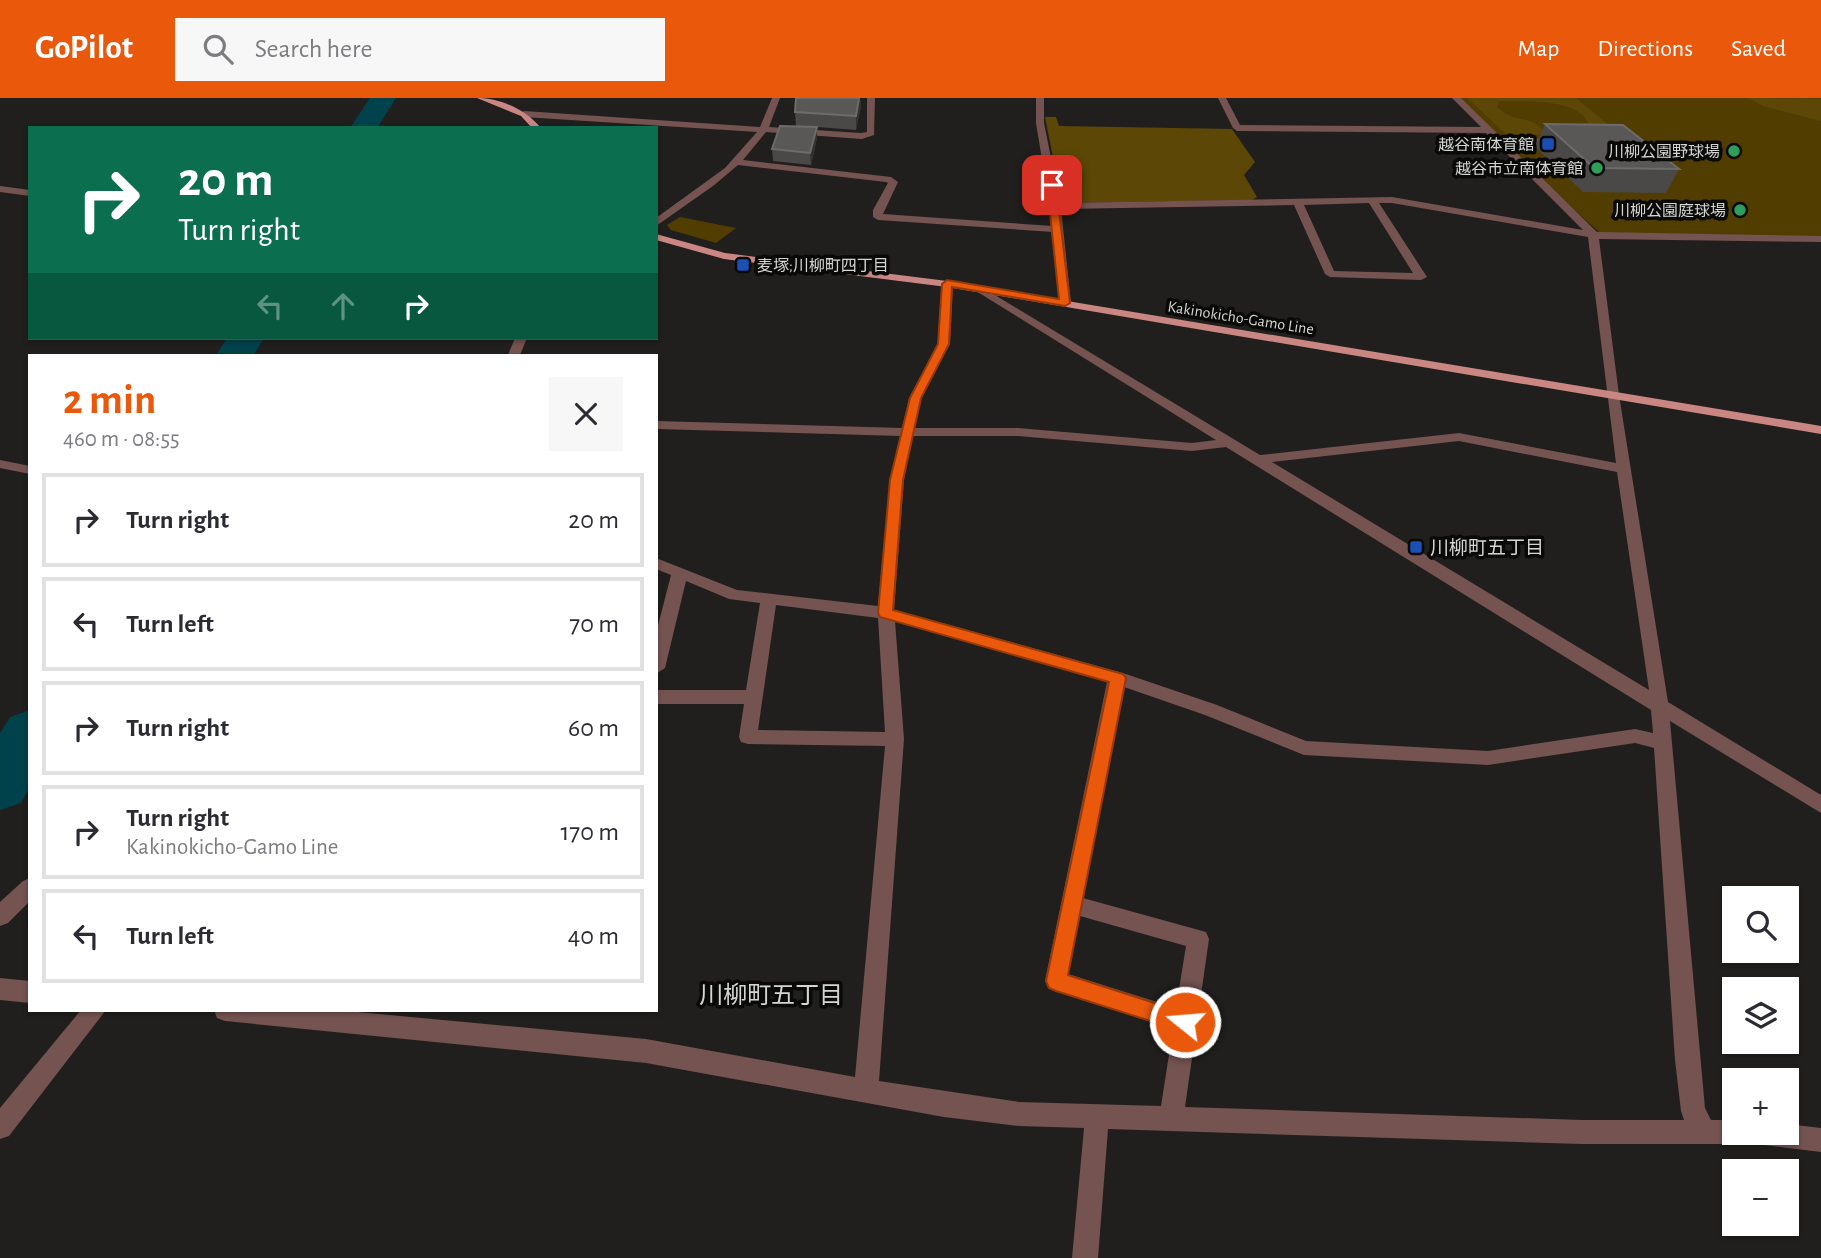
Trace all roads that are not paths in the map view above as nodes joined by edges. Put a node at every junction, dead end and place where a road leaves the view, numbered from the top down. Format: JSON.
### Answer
{"nodes":[{"id":1,"x":481,"y":98,"type":"edge"},
{"id":2,"x":776,"y":98,"type":"edge"},
{"id":3,"x":871,"y":98,"type":"edge"},
{"id":4,"x":1040,"y":98,"type":"edge"},
{"id":5,"x":1222,"y":98,"type":"edge"},
{"id":6,"x":1456,"y":98,"type":"edge"},
{"id":7,"x":524,"y":114,"type":"junction"},
{"id":8,"x":535,"y":126,"type":"edge"},
{"id":9,"x":763,"y":130,"type":"junction"},
{"id":10,"x":1488,"y":131,"type":"junction"},
{"id":11,"x":1498,"y":141,"type":"junction"},
{"id":12,"x":1577,"y":141,"type":"edge"},
{"id":13,"x":735,"y":162,"type":"junction"},
{"id":14,"x":0,"y":189,"type":"edge"},
{"id":15,"x":28,"y":193,"type":"edge"},
{"id":16,"x":1372,"y":200,"type":"junction"},
{"id":17,"x":1298,"y":202,"type":"junction"},
{"id":18,"x":1056,"y":206,"type":"junction"},
{"id":19,"x":658,"y":221,"type":"edge"},
{"id":20,"x":1058,"y":229,"type":"junction"},
{"id":21,"x":1593,"y":234,"type":"junction"},
{"id":22,"x":658,"y":238,"type":"edge"},
{"id":23,"x":1821,"y":239,"type":"edge"},
{"id":24,"x":947,"y":284,"type":"junction"},
{"id":25,"x":980,"y":289,"type":"junction"},
{"id":26,"x":1065,"y":303,"type":"junction"},
{"id":27,"x":1614,"y":395,"type":"junction"},
{"id":28,"x":658,"y":425,"type":"edge"},
{"id":29,"x":1821,"y":430,"type":"edge"},
{"id":30,"x":907,"y":433,"type":"junction"},
{"id":31,"x":1230,"y":442,"type":"junction"},
{"id":32,"x":1258,"y":459,"type":"junction"},
{"id":33,"x":0,"y":464,"type":"edge"},
{"id":34,"x":1626,"y":469,"type":"junction"},
{"id":35,"x":28,"y":470,"type":"edge"},
{"id":36,"x":658,"y":564,"type":"edge"},
{"id":37,"x":680,"y":572,"type":"junction"},
{"id":38,"x":769,"y":599,"type":"junction"},
{"id":39,"x":886,"y":613,"type":"junction"},
{"id":40,"x":658,"y":655,"type":"edge"},
{"id":41,"x":1118,"y":678,"type":"junction"},
{"id":42,"x":658,"y":697,"type":"edge"},
{"id":43,"x":754,"y":697,"type":"junction"},
{"id":44,"x":1660,"y":708,"type":"junction"},
{"id":45,"x":895,"y":739,"type":"junction"},
{"id":46,"x":1662,"y":743,"type":"junction"},
{"id":47,"x":1821,"y":805,"type":"edge"},
{"id":48,"x":28,"y":889,"type":"edge"},
{"id":49,"x":1072,"y":904,"type":"junction"},
{"id":50,"x":0,"y":916,"type":"edge"},
{"id":51,"x":0,"y":989,"type":"edge"},
{"id":52,"x":28,"y":992,"type":"edge"},
{"id":53,"x":93,"y":1012,"type":"edge"},
{"id":54,"x":246,"y":1012,"type":"edge"},
{"id":55,"x":1185,"y":1022,"type":"junction"},
{"id":56,"x":866,"y":1090,"type":"junction"},
{"id":57,"x":1097,"y":1118,"type":"junction"},
{"id":58,"x":1171,"y":1118,"type":"junction"},
{"id":59,"x":0,"y":1127,"type":"edge"},
{"id":60,"x":1703,"y":1130,"type":"junction"},
{"id":61,"x":1722,"y":1131,"type":"edge"},
{"id":62,"x":1799,"y":1138,"type":"edge"},
{"id":63,"x":1821,"y":1140,"type":"edge"},
{"id":64,"x":1085,"y":1258,"type":"edge"}],
"edges":[{"from":1,"to":7,"type":"main road"},
{"from":2,"to":9,"type":"street"},
{"from":3,"to":9,"type":"street"},
{"from":4,"to":18,"type":"street"},
{"from":5,"to":10,"type":"street"},
{"from":6,"to":10,"type":"street"},
{"from":7,"to":8,"type":"main road"},
{"from":7,"to":9,"type":"street"},
{"from":9,"to":13,"type":"street"},
{"from":10,"to":11,"type":"street"},
{"from":11,"to":12,"type":"street"},
{"from":11,"to":21,"type":"street"},
{"from":13,"to":19,"type":"street"},
{"from":13,"to":20,"type":"street"},
{"from":14,"to":15,"type":"street"},
{"from":16,"to":17,"type":"street"},
{"from":16,"to":17,"type":"street"},
{"from":16,"to":21,"type":"street"},
{"from":17,"to":18,"type":"street"},
{"from":18,"to":20,"type":"street"},
{"from":20,"to":26,"type":"street"},
{"from":21,"to":23,"type":"street"},
{"from":21,"to":27,"type":"street"},
{"from":22,"to":24,"type":"main road","name":"Kakinokicho-Gamo Line"},
{"from":24,"to":25,"type":"main road","name":"Kakinokicho-Gamo Line"},
{"from":24,"to":30,"type":"street"},
{"from":25,"to":26,"type":"main road","name":"Kakinokicho-Gamo Line"},
{"from":25,"to":31,"type":"street"},
{"from":26,"to":27,"type":"main road","name":"Kakinokicho-Gamo Line"},
{"from":27,"to":29,"type":"main road","name":"Kakinokicho-Gamo Line"},
{"from":27,"to":34,"type":"street"},
{"from":28,"to":30,"type":"street"},
{"from":30,"to":31,"type":"street"},
{"from":30,"to":39,"type":"street"},
{"from":31,"to":32,"type":"street"},
{"from":32,"to":34,"type":"street"},
{"from":32,"to":44,"type":"street"},
{"from":33,"to":35,"type":"street"},
{"from":34,"to":44,"type":"street"},
{"from":36,"to":37,"type":"street"},
{"from":37,"to":38,"type":"street"},
{"from":37,"to":40,"type":"street"},
{"from":38,"to":39,"type":"street"},
{"from":38,"to":43,"type":"street"},
{"from":39,"to":41,"type":"street"},
{"from":39,"to":45,"type":"street"},
{"from":41,"to":46,"type":"street"},
{"from":41,"to":49,"type":"street"},
{"from":42,"to":43,"type":"street"},
{"from":43,"to":45,"type":"street"},
{"from":44,"to":46,"type":"street"},
{"from":44,"to":47,"type":"street"},
{"from":45,"to":56,"type":"street"},
{"from":46,"to":60,"type":"street"},
{"from":48,"to":50,"type":"street"},
{"from":49,"to":55,"type":"street"},
{"from":49,"to":55,"type":"street"},
{"from":51,"to":52,"type":"street"},
{"from":53,"to":59,"type":"street"},
{"from":54,"to":56,"type":"street"},
{"from":55,"to":58,"type":"street"},
{"from":56,"to":57,"type":"street"},
{"from":57,"to":58,"type":"street"},
{"from":57,"to":64,"type":"street"},
{"from":58,"to":60,"type":"street"},
{"from":60,"to":61,"type":"street"},
{"from":62,"to":63,"type":"street"}]}
